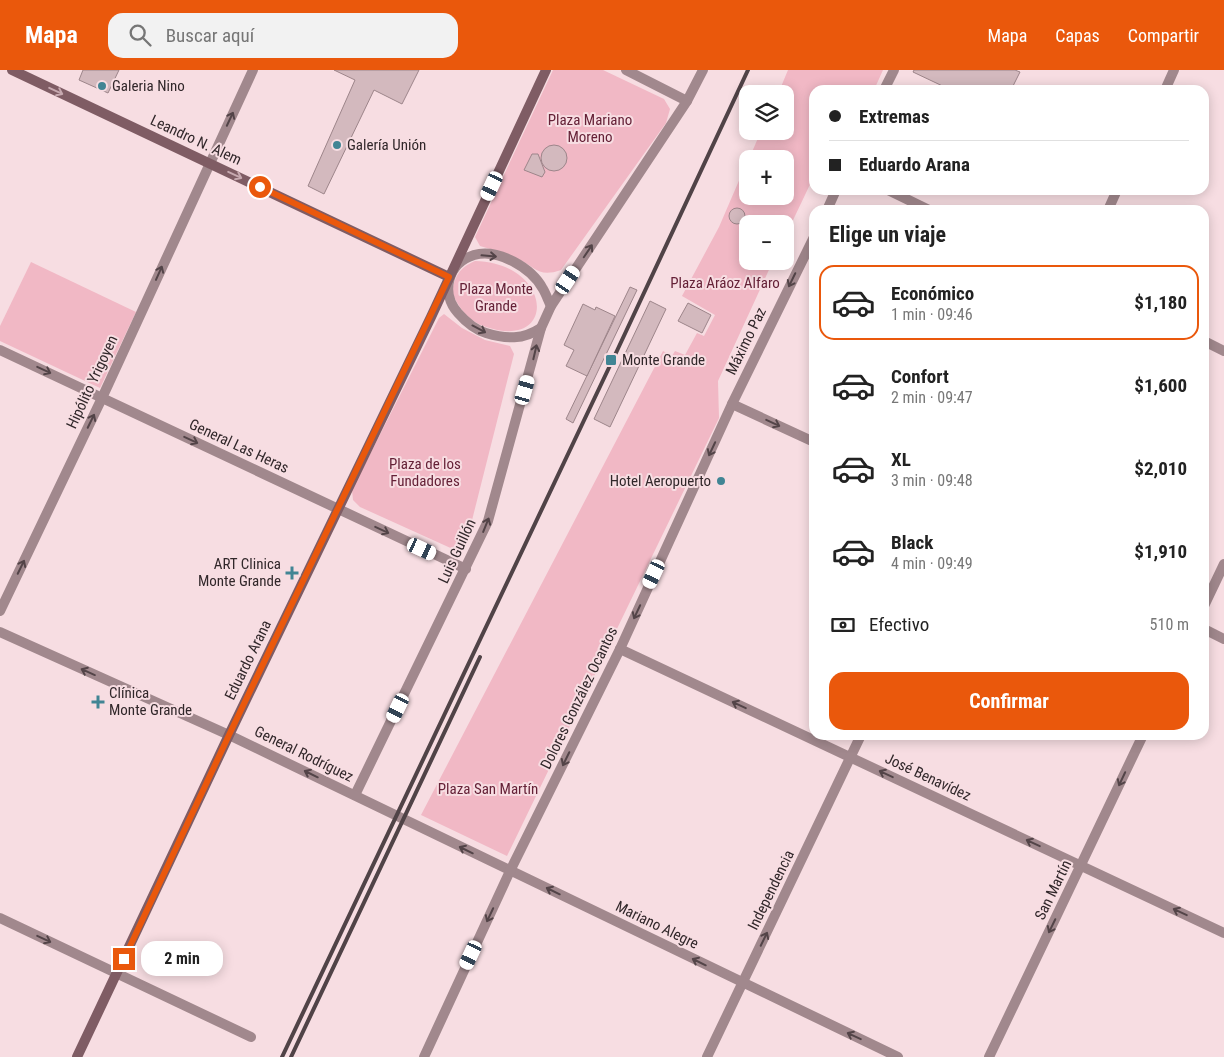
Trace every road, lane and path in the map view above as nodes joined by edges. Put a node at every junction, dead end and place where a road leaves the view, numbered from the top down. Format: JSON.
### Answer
{"nodes":[{"id":1,"x":12,"y":70,"type":"edge"},
{"id":2,"x":252,"y":70,"type":"edge"},
{"id":3,"x":546,"y":70,"type":"edge"},
{"id":4,"x":626,"y":70,"type":"edge"},
{"id":5,"x":703,"y":70,"type":"edge"},
{"id":6,"x":894,"y":70,"type":"edge"},
{"id":7,"x":1174,"y":70,"type":"edge"},
{"id":8,"x":886,"y":85,"type":"edge"},
{"id":9,"x":1167,"y":85,"type":"edge"},
{"id":10,"x":687,"y":101,"type":"junction"},
{"id":11,"x":209,"y":163,"type":"junction"},
{"id":12,"x":898,"y":195,"type":"edge"},
{"id":13,"x":919,"y":205,"type":"edge"},
{"id":14,"x":809,"y":247,"type":"edge"},
{"id":15,"x":449,"y":277,"type":"junction"},
{"id":16,"x":551,"y":306,"type":"junction"},
{"id":17,"x":541,"y":328,"type":"junction"},
{"id":18,"x":1209,"y":343,"type":"edge"},
{"id":19,"x":0,"y":350,"type":"edge"},
{"id":20,"x":1224,"y":350,"type":"edge"},
{"id":21,"x":102,"y":398,"type":"junction"},
{"id":22,"x":732,"y":404,"type":"junction"},
{"id":23,"x":809,"y":440,"type":"edge"},
{"id":24,"x":338,"y":509,"type":"junction"},
{"id":25,"x":1224,"y":564,"type":"edge"},
{"id":26,"x":466,"y":570,"type":"junction"},
{"id":27,"x":1209,"y":596,"type":"edge"},
{"id":28,"x":0,"y":611,"type":"edge"},
{"id":29,"x":0,"y":632,"type":"edge"},
{"id":30,"x":1209,"y":632,"type":"edge"},
{"id":31,"x":1224,"y":639,"type":"edge"},
{"id":32,"x":620,"y":649,"type":"junction"},
{"id":33,"x":229,"y":735,"type":"junction"},
{"id":34,"x":809,"y":738,"type":"edge"},
{"id":35,"x":814,"y":740,"type":"edge"},
{"id":36,"x":858,"y":740,"type":"edge"},
{"id":37,"x":1141,"y":740,"type":"edge"},
{"id":38,"x":850,"y":757,"type":"junction"},
{"id":39,"x":355,"y":795,"type":"junction"},
{"id":40,"x":404,"y":818,"type":"joint"},
{"id":41,"x":1081,"y":865,"type":"junction"},
{"id":42,"x":510,"y":871,"type":"junction"},
{"id":43,"x":0,"y":918,"type":"edge"},
{"id":44,"x":1224,"y":933,"type":"edge"},
{"id":45,"x":117,"y":974,"type":"junction"},
{"id":46,"x":742,"y":983,"type":"junction"},
{"id":47,"x":252,"y":1037,"type":"dead end"},
{"id":48,"x":77,"y":1057,"type":"edge"},
{"id":49,"x":424,"y":1057,"type":"edge"},
{"id":50,"x":708,"y":1057,"type":"edge"},
{"id":51,"x":898,"y":1057,"type":"edge"},
{"id":52,"x":989,"y":1057,"type":"edge"}],
"edges":[{"from":1,"to":11,"type":"main road","name":"Leandro N. Alem","one_way":true},
{"from":11,"to":2,"type":"street","name":"Hipólito Yrigoyen","one_way":true},
{"from":3,"to":15,"type":"main road","name":"Eduardo Arana"},
{"from":4,"to":10,"type":"street"},
{"from":5,"to":10,"type":"street","name":"Luis Guillón"},
{"from":6,"to":8,"type":"street"},
{"from":7,"to":9,"type":"street"},
{"from":16,"to":10,"type":"street","name":"Luis Guillón","one_way":true},
{"from":11,"to":15,"type":"main road","name":"Leandro N. Alem","one_way":true},
{"from":21,"to":11,"type":"street","name":"Hipólito Yrigoyen","one_way":true},
{"from":12,"to":13,"type":"street"},
{"from":14,"to":22,"type":"street","name":"Máximo Paz","one_way":true},
{"from":15,"to":16,"type":"street","one_way":true},
{"from":15,"to":17,"type":"street","one_way":true},
{"from":15,"to":24,"type":"main road","name":"Eduardo Arana"},
{"from":16,"to":17,"type":"street","name":"Luis Guillón"},
{"from":26,"to":17,"type":"street","name":"Luis Guillón","one_way":true},
{"from":18,"to":20,"type":"street"},
{"from":19,"to":21,"type":"street","name":"General Las Heras","one_way":true},
{"from":21,"to":24,"type":"street","name":"General Las Heras","one_way":true},
{"from":28,"to":21,"type":"street","name":"Hipólito Yrigoyen","one_way":true},
{"from":22,"to":23,"type":"street","one_way":true},
{"from":22,"to":32,"type":"street","name":"Dolores González Ocantos","one_way":true},
{"from":24,"to":26,"type":"street","name":"General Las Heras","one_way":true},
{"from":24,"to":33,"type":"main road","name":"Eduardo Arana"},
{"from":25,"to":27,"type":"street"},
{"from":26,"to":39,"type":"street","name":"Luis Guillón"},
{"from":33,"to":29,"type":"street","name":"General Rodríguez","one_way":true},
{"from":30,"to":31,"type":"street"},
{"from":34,"to":32,"type":"street","name":"José Benavídez","one_way":true},
{"from":32,"to":42,"type":"street","name":"Dolores González Ocantos","one_way":true},
{"from":39,"to":33,"type":"street","name":"General Rodríguez","one_way":true},
{"from":33,"to":45,"type":"main road","name":"Eduardo Arana"},
{"from":38,"to":35,"type":"street","name":"José Benavídez","one_way":true},
{"from":36,"to":38,"type":"street","name":"Independencia"},
{"from":37,"to":41,"type":"street","name":"San Martín","one_way":true},
{"from":41,"to":38,"type":"street","name":"José Benavídez","one_way":true},
{"from":46,"to":38,"type":"street","name":"Independencia","one_way":true},
{"from":39,"to":40,"type":"street","name":"General Rodríguez"},
{"from":42,"to":40,"type":"street","name":"Mariano Alegre","one_way":true},
{"from":44,"to":41,"type":"street","name":"José Benavídez","one_way":true},
{"from":41,"to":52,"type":"street","name":"San Martín","one_way":true},
{"from":46,"to":42,"type":"street","name":"Mariano Alegre","one_way":true},
{"from":42,"to":49,"type":"street","name":"Dolores González Ocantos","one_way":true},
{"from":43,"to":45,"type":"street","one_way":true},
{"from":45,"to":47,"type":"street"},
{"from":45,"to":48,"type":"main road","name":"Eduardo Arana"},
{"from":46,"to":50,"type":"street","name":"Independencia"},
{"from":51,"to":46,"type":"street","name":"Mariano Alegre","one_way":true}]}
